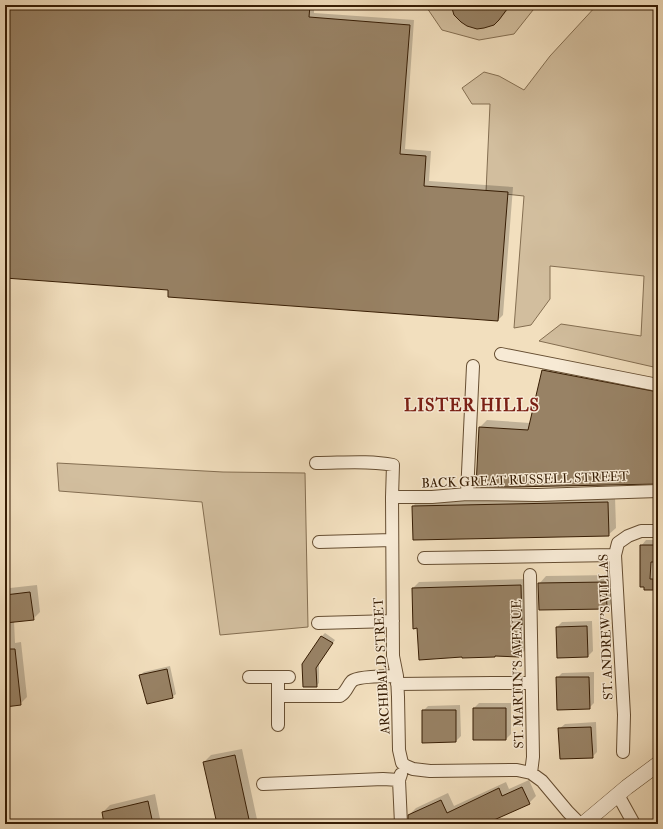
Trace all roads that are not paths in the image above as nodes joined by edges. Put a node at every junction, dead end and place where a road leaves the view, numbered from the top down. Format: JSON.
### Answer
{"nodes":[{"id":1,"x":501,"y":354,"type":"dead end"},
{"id":2,"x":473,"y":366,"type":"dead end"},
{"id":3,"x":658,"y":385,"type":"edge"},
{"id":4,"x":316,"y":463,"type":"dead end"},
{"id":5,"x":658,"y":490,"type":"edge"},
{"id":6,"x":467,"y":494,"type":"junction"},
{"id":7,"x":392,"y":497,"type":"junction"},
{"id":8,"x":658,"y":531,"type":"edge"},
{"id":9,"x":392,"y":540,"type":"junction"},
{"id":10,"x":319,"y":542,"type":"dead end"},
{"id":11,"x":615,"y":555,"type":"junction"},
{"id":12,"x":424,"y":558,"type":"dead end"},
{"id":13,"x":530,"y":565,"type":"junction"},
{"id":14,"x":393,"y":621,"type":"junction"},
{"id":15,"x":318,"y":623,"type":"dead end"},
{"id":16,"x":249,"y":677,"type":"dead end"},
{"id":17,"x":397,"y":680,"type":"junction"},
{"id":18,"x":531,"y":683,"type":"junction"},
{"id":19,"x":278,"y":696,"type":"junction"},
{"id":20,"x":278,"y":725,"type":"dead end"},
{"id":21,"x":623,"y":752,"type":"dead end"},
{"id":22,"x":658,"y":764,"type":"edge"},
{"id":23,"x":406,"y":766,"type":"junction"},
{"id":24,"x":531,"y":773,"type":"junction"},
{"id":25,"x":399,"y":780,"type":"junction"},
{"id":26,"x":263,"y":784,"type":"dead end"},
{"id":27,"x":618,"y":795,"type":"junction"},
{"id":28,"x":401,"y":824,"type":"edge"},
{"id":29,"x":580,"y":824,"type":"edge"},
{"id":30,"x":583,"y":824,"type":"edge"},
{"id":31,"x":634,"y":824,"type":"edge"}],
"edges":[{"from":1,"to":3,"type":"street"},
{"from":2,"to":6,"type":"street"},
{"from":4,"to":7,"type":"street","name":"ARCHIBALD STREET"},
{"from":5,"to":6,"type":"street","name":"BACK GREAT RUSSELL STREET"},
{"from":6,"to":7,"type":"street","name":"BACK GREAT RUSSELL STREET"},
{"from":7,"to":9,"type":"street","name":"ARCHIBALD STREET"},
{"from":8,"to":11,"type":"street","name":"ST. ANDREW'S VILLAS"},
{"from":9,"to":10,"type":"street"},
{"from":9,"to":14,"type":"street","name":"ARCHIBALD STREET"},
{"from":11,"to":13,"type":"street"},
{"from":11,"to":21,"type":"street","name":"ST. ANDREW'S VILLAS"},
{"from":12,"to":13,"type":"street"},
{"from":13,"to":18,"type":"street","name":"ST. MARTIN'S AVENUE"},
{"from":14,"to":15,"type":"street"},
{"from":14,"to":17,"type":"street","name":"ARCHIBALD STREET"},
{"from":16,"to":19,"type":"street"},
{"from":17,"to":18,"type":"street"},
{"from":17,"to":19,"type":"street"},
{"from":17,"to":23,"type":"street","name":"ARCHIBALD STREET"},
{"from":18,"to":24,"type":"street","name":"ST. MARTIN'S AVENUE"},
{"from":19,"to":20,"type":"street"},
{"from":22,"to":27,"type":"street"},
{"from":23,"to":24,"type":"street"},
{"from":23,"to":25,"type":"street"},
{"from":24,"to":29,"type":"street"},
{"from":25,"to":26,"type":"street"},
{"from":25,"to":28,"type":"street"},
{"from":27,"to":30,"type":"street"},
{"from":27,"to":31,"type":"street"}]}
